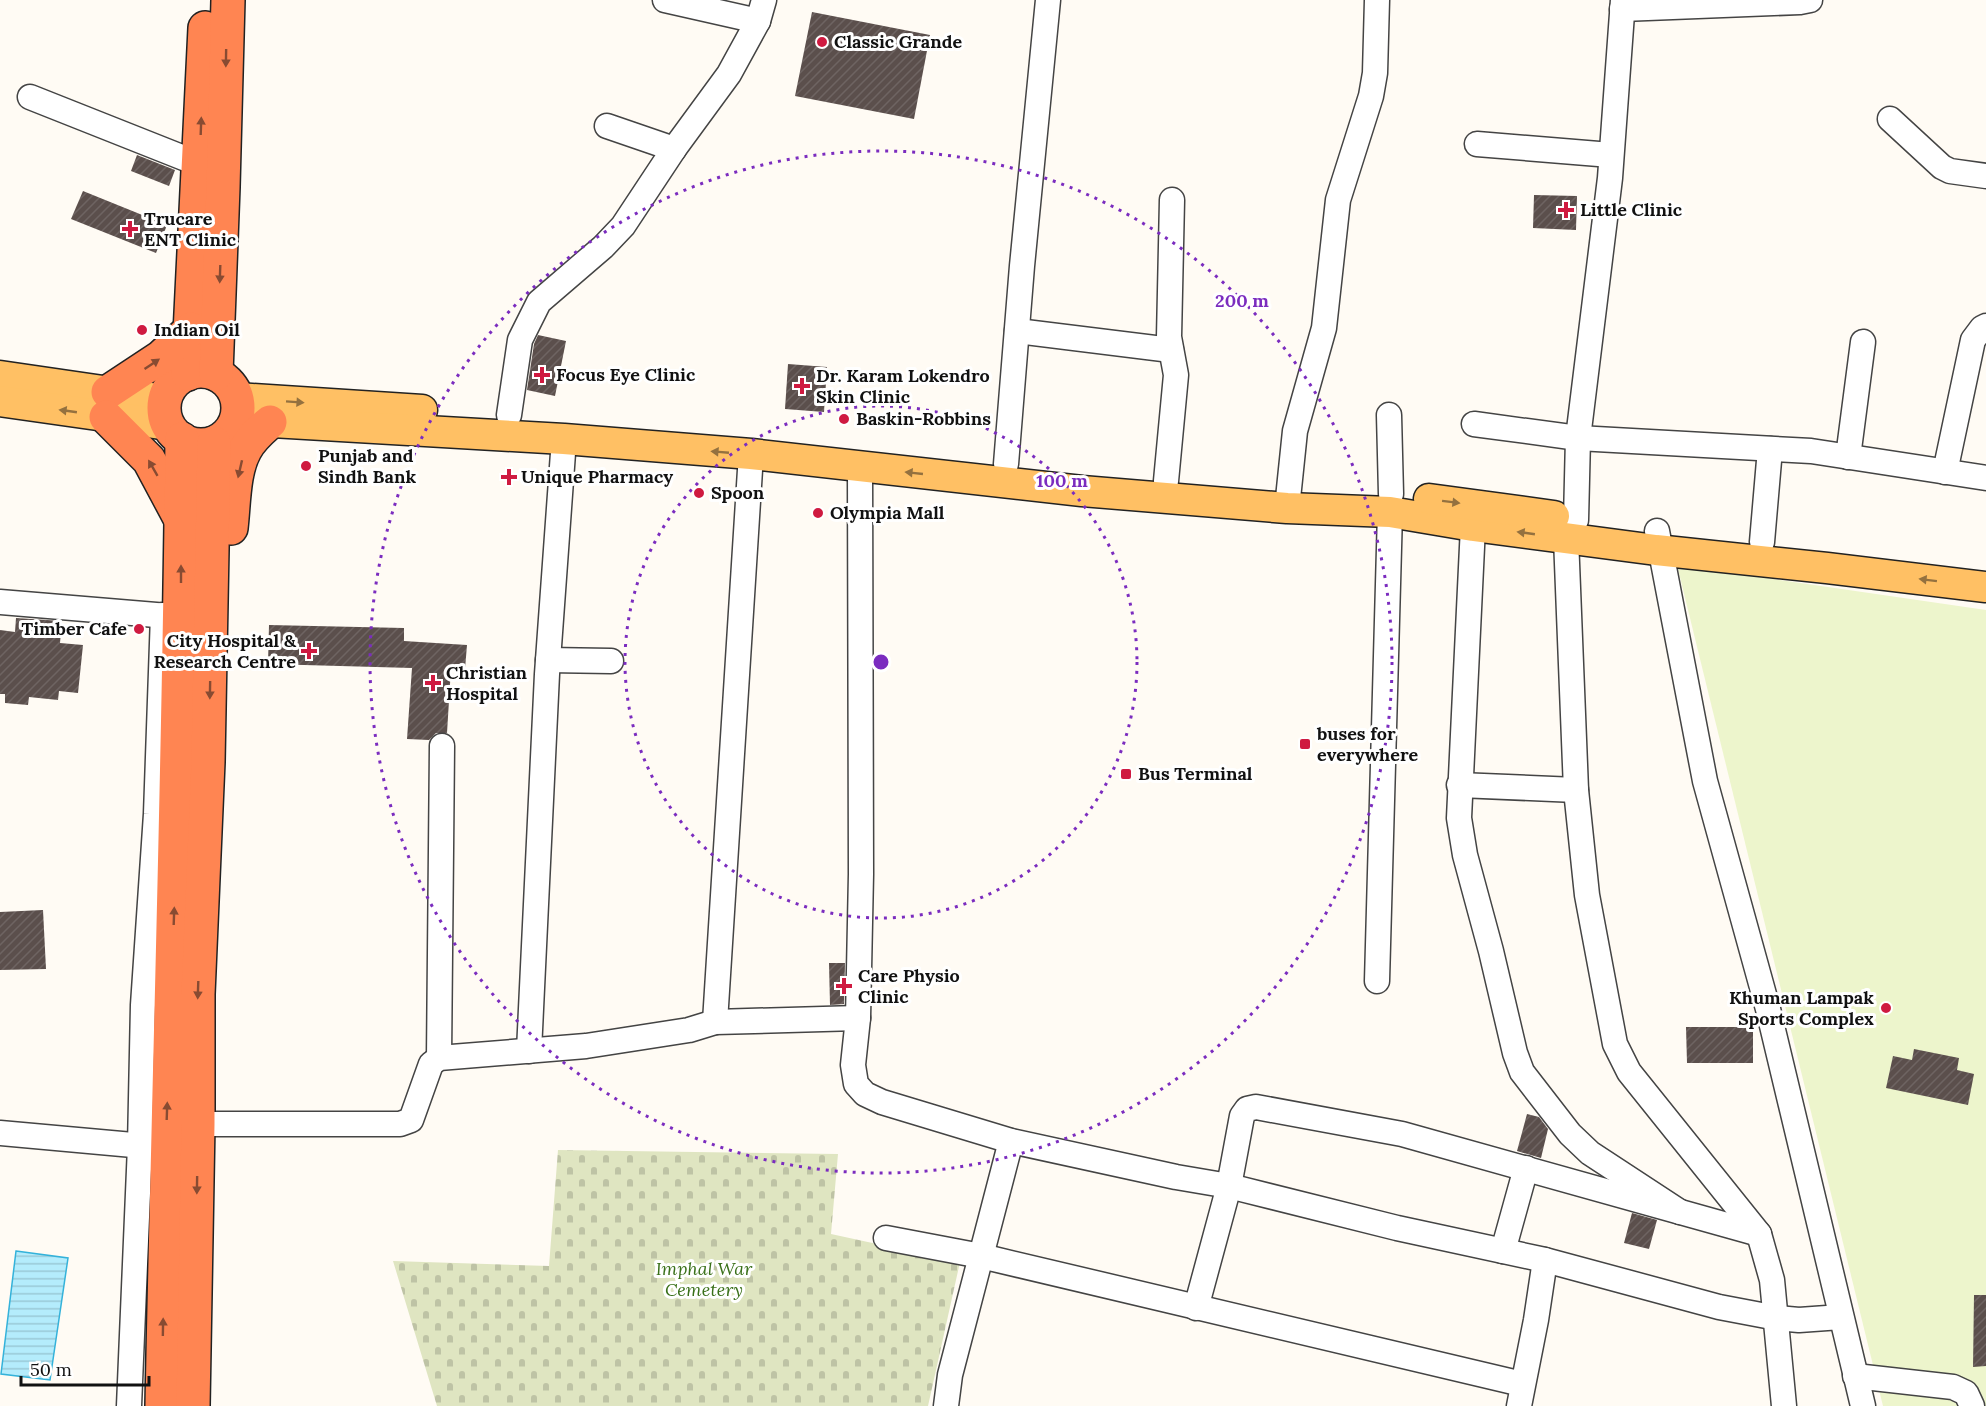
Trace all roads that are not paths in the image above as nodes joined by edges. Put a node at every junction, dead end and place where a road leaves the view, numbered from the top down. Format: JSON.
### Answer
{"nodes":[{"id":1,"x":205,"y":0,"type":"edge"},
{"id":2,"x":228,"y":0,"type":"edge"},
{"id":3,"x":665,"y":0,"type":"edge"},
{"id":4,"x":1048,"y":0,"type":"edge"},
{"id":5,"x":1377,"y":0,"type":"edge"},
{"id":6,"x":1810,"y":0,"type":"edge"},
{"id":7,"x":1623,"y":5,"type":"edge"},
{"id":8,"x":761,"y":10,"type":"edge"},
{"id":9,"x":30,"y":97,"type":"dead end"},
{"id":10,"x":1890,"y":119,"type":"dead end"},
{"id":11,"x":607,"y":126,"type":"dead end"},
{"id":12,"x":1477,"y":144,"type":"dead end"},
{"id":13,"x":674,"y":149,"type":"junction"},
{"id":14,"x":1611,"y":155,"type":"junction"},
{"id":15,"x":199,"y":165,"type":"junction"},
{"id":16,"x":1986,"y":176,"type":"edge"},
{"id":17,"x":1172,"y":200,"type":"dead end"},
{"id":18,"x":1986,"y":326,"type":"edge"},
{"id":19,"x":191,"y":329,"type":"junction"},
{"id":20,"x":1017,"y":331,"type":"junction"},
{"id":21,"x":1863,"y":342,"type":"dead end"},
{"id":22,"x":1171,"y":350,"type":"junction"},
{"id":23,"x":0,"y":376,"type":"edge"},
{"id":24,"x":219,"y":391,"type":"junction"},
{"id":25,"x":0,"y":401,"type":"edge"},
{"id":26,"x":107,"y":404,"type":"junction"},
{"id":27,"x":509,"y":415,"type":"junction"},
{"id":28,"x":1389,"y":415,"type":"dead end"},
{"id":29,"x":172,"y":421,"type":"junction"},
{"id":30,"x":270,"y":422,"type":"junction"},
{"id":31,"x":1474,"y":424,"type":"dead end"},
{"id":32,"x":564,"y":439,"type":"junction"},
{"id":33,"x":214,"y":443,"type":"junction"},
{"id":34,"x":1770,"y":449,"type":"junction"},
{"id":35,"x":1577,"y":450,"type":"junction"},
{"id":36,"x":751,"y":454,"type":"junction"},
{"id":37,"x":1848,"y":457,"type":"junction"},
{"id":38,"x":1006,"y":464,"type":"junction"},
{"id":39,"x":860,"y":467,"type":"junction"},
{"id":40,"x":950,"y":467,"type":"junction"},
{"id":41,"x":1945,"y":472,"type":"junction"},
{"id":42,"x":1986,"y":478,"type":"edge"},
{"id":43,"x":1166,"y":481,"type":"junction"},
{"id":44,"x":1288,"y":499,"type":"junction"},
{"id":45,"x":1390,"y":503,"type":"junction"},
{"id":46,"x":181,"y":519,"type":"junction"},
{"id":47,"x":1473,"y":526,"type":"junction"},
{"id":48,"x":1571,"y":529,"type":"junction"},
{"id":49,"x":1658,"y":541,"type":"junction"},
{"id":50,"x":1762,"y":542,"type":"junction"},
{"id":51,"x":1986,"y":566,"type":"edge"},
{"id":52,"x":1986,"y":587,"type":"edge"},
{"id":53,"x":0,"y":602,"type":"edge"},
{"id":54,"x":185,"y":616,"type":"junction"},
{"id":55,"x":548,"y":660,"type":"junction"},
{"id":56,"x":611,"y":661,"type":"dead end"},
{"id":57,"x":442,"y":746,"type":"dead end"},
{"id":58,"x":1459,"y":785,"type":"junction"},
{"id":59,"x":1576,"y":790,"type":"junction"},
{"id":60,"x":1377,"y":981,"type":"dead end"},
{"id":61,"x":858,"y":1018,"type":"junction"},
{"id":62,"x":715,"y":1022,"type":"junction"},
{"id":63,"x":529,"y":1051,"type":"junction"},
{"id":64,"x":439,"y":1058,"type":"junction"},
{"id":65,"x":198,"y":1124,"type":"junction"},
{"id":66,"x":0,"y":1133,"type":"edge"},
{"id":67,"x":1011,"y":1141,"type":"junction"},
{"id":68,"x":153,"y":1147,"type":"junction"},
{"id":69,"x":1526,"y":1168,"type":"junction"},
{"id":70,"x":1228,"y":1186,"type":"junction"},
{"id":71,"x":1680,"y":1212,"type":"junction"},
{"id":72,"x":1759,"y":1234,"type":"junction"},
{"id":73,"x":886,"y":1238,"type":"dead end"},
{"id":74,"x":1503,"y":1251,"type":"junction"},
{"id":75,"x":981,"y":1256,"type":"junction"},
{"id":76,"x":1545,"y":1260,"type":"junction"},
{"id":77,"x":1196,"y":1308,"type":"junction"},
{"id":78,"x":1841,"y":1317,"type":"junction"},
{"id":79,"x":1777,"y":1318,"type":"junction"},
{"id":80,"x":1855,"y":1376,"type":"junction"},
{"id":81,"x":1521,"y":1395,"type":"edge"},
{"id":82,"x":129,"y":1406,"type":"edge"},
{"id":83,"x":162,"y":1406,"type":"edge"},
{"id":84,"x":193,"y":1406,"type":"edge"},
{"id":85,"x":946,"y":1406,"type":"edge"},
{"id":86,"x":1784,"y":1406,"type":"edge"},
{"id":87,"x":1863,"y":1406,"type":"edge"},
{"id":88,"x":1972,"y":1406,"type":"edge"}],
"edges":[{"from":15,"to":1,"type":"highway","one_way":true},
{"from":2,"to":24,"type":"highway","one_way":true},
{"from":3,"to":8,"type":"street"},
{"from":4,"to":20,"type":"street"},
{"from":5,"to":44,"type":"street"},
{"from":6,"to":7,"type":"street"},
{"from":7,"to":14,"type":"street"},
{"from":8,"to":13,"type":"street"},
{"from":9,"to":15,"type":"street"},
{"from":10,"to":16,"type":"street"},
{"from":11,"to":13,"type":"street"},
{"from":12,"to":14,"type":"street"},
{"from":13,"to":27,"type":"street"},
{"from":14,"to":35,"type":"street"},
{"from":15,"to":19,"type":"highway"},
{"from":17,"to":22,"type":"street"},
{"from":18,"to":41,"type":"street"},
{"from":19,"to":24,"type":"highway"},
{"from":26,"to":19,"type":"highway","one_way":true},
{"from":20,"to":22,"type":"street"},
{"from":20,"to":38,"type":"street"},
{"from":21,"to":37,"type":"street"},
{"from":22,"to":43,"type":"street"},
{"from":23,"to":26,"type":"main road"},
{"from":24,"to":27,"type":"main road","one_way":true},
{"from":24,"to":29,"type":"highway"},
{"from":24,"to":30,"type":"main road"},
{"from":24,"to":33,"type":"highway"},
{"from":26,"to":25,"type":"main road","one_way":true},
{"from":26,"to":29,"type":"main road"},
{"from":46,"to":26,"type":"highway","one_way":true},
{"from":27,"to":40,"type":"main road"},
{"from":28,"to":45,"type":"street"},
{"from":29,"to":33,"type":"highway"},
{"from":29,"to":46,"type":"highway"},
{"from":30,"to":32,"type":"main road"},
{"from":30,"to":54,"type":"highway","one_way":true},
{"from":31,"to":35,"type":"street"},
{"from":36,"to":32,"type":"main road","one_way":true},
{"from":32,"to":55,"type":"street"},
{"from":33,"to":54,"type":"highway"},
{"from":34,"to":35,"type":"street"},
{"from":34,"to":37,"type":"street"},
{"from":34,"to":50,"type":"street"},
{"from":35,"to":48,"type":"street"},
{"from":36,"to":39,"type":"main road"},
{"from":36,"to":62,"type":"street"},
{"from":37,"to":41,"type":"street"},
{"from":38,"to":40,"type":"main road"},
{"from":38,"to":43,"type":"main road"},
{"from":40,"to":39,"type":"main road","one_way":true},
{"from":39,"to":61,"type":"street"},
{"from":40,"to":44,"type":"main road"},
{"from":41,"to":42,"type":"street"},
{"from":43,"to":44,"type":"main road"},
{"from":44,"to":45,"type":"main road"},
{"from":45,"to":47,"type":"main road"},
{"from":45,"to":48,"type":"main road","one_way":true},
{"from":45,"to":60,"type":"street"},
{"from":54,"to":46,"type":"highway","one_way":true},
{"from":48,"to":47,"type":"main road","one_way":true},
{"from":47,"to":58,"type":"street"},
{"from":48,"to":49,"type":"main road"},
{"from":48,"to":59,"type":"street"},
{"from":49,"to":50,"type":"main road"},
{"from":52,"to":49,"type":"main road","one_way":true},
{"from":49,"to":78,"type":"street"},
{"from":50,"to":51,"type":"main road"},
{"from":53,"to":54,"type":"street"},
{"from":54,"to":65,"type":"highway","one_way":true},
{"from":54,"to":68,"type":"highway"},
{"from":55,"to":56,"type":"street"},
{"from":55,"to":63,"type":"street"},
{"from":57,"to":64,"type":"street"},
{"from":58,"to":59,"type":"street"},
{"from":58,"to":71,"type":"street"},
{"from":59,"to":72,"type":"street"},
{"from":61,"to":62,"type":"street"},
{"from":61,"to":67,"type":"street"},
{"from":62,"to":63,"type":"street"},
{"from":63,"to":64,"type":"street"},
{"from":64,"to":65,"type":"street"},
{"from":65,"to":84,"type":"highway","one_way":true},
{"from":66,"to":68,"type":"street"},
{"from":67,"to":70,"type":"street"},
{"from":67,"to":75,"type":"street"},
{"from":68,"to":82,"type":"street"},
{"from":83,"to":68,"type":"highway","one_way":true},
{"from":69,"to":70,"type":"street"},
{"from":69,"to":71,"type":"street"},
{"from":69,"to":74,"type":"street"},
{"from":70,"to":74,"type":"street"},
{"from":70,"to":77,"type":"street"},
{"from":71,"to":72,"type":"street"},
{"from":72,"to":79,"type":"street"},
{"from":73,"to":75,"type":"street"},
{"from":74,"to":76,"type":"street"},
{"from":75,"to":77,"type":"street"},
{"from":75,"to":85,"type":"street"},
{"from":76,"to":79,"type":"street"},
{"from":76,"to":81,"type":"street"},
{"from":77,"to":81,"type":"street"},
{"from":78,"to":79,"type":"street"},
{"from":78,"to":80,"type":"street"},
{"from":79,"to":86,"type":"street"},
{"from":80,"to":87,"type":"street"},
{"from":80,"to":88,"type":"street"}]}
